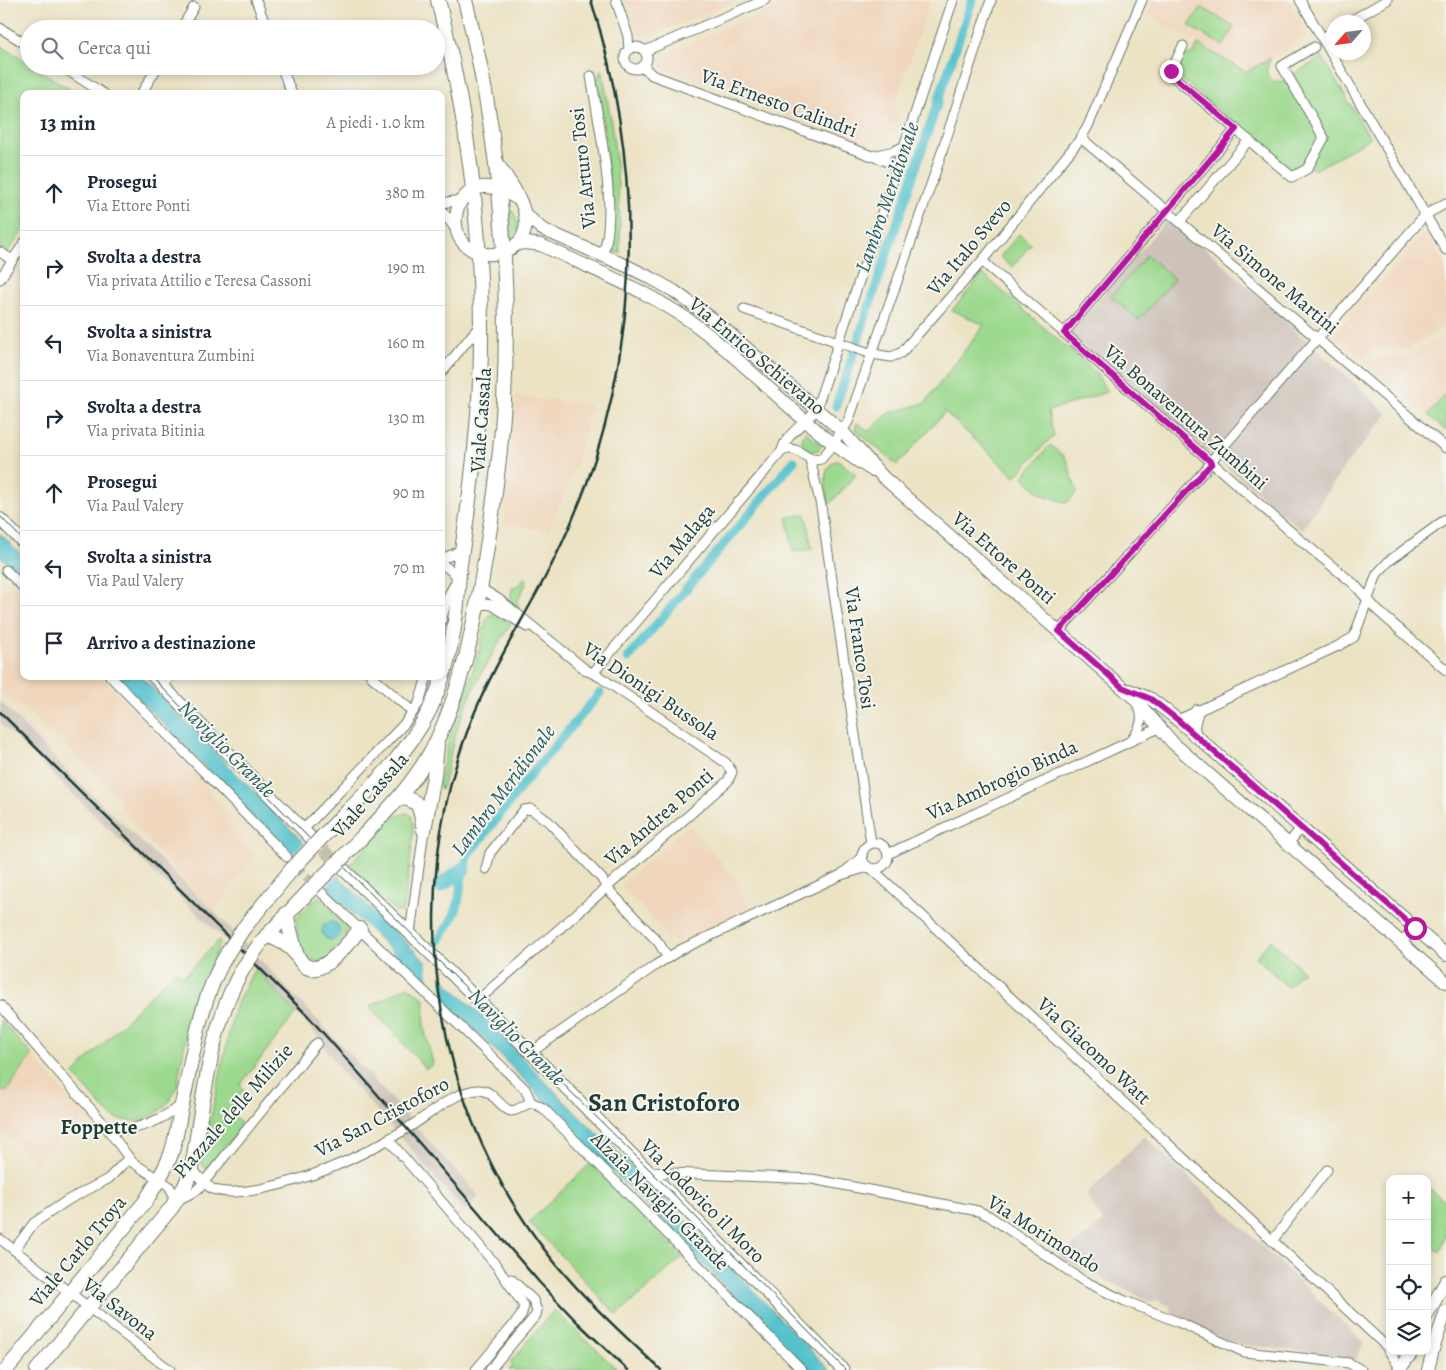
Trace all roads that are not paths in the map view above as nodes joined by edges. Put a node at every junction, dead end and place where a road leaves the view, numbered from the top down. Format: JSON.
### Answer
{"nodes":[{"id":1,"x":256,"y":0,"type":"edge"},
{"id":2,"x":438,"y":0,"type":"edge"},
{"id":3,"x":466,"y":0,"type":"edge"},
{"id":4,"x":616,"y":0,"type":"edge"},
{"id":5,"x":765,"y":0,"type":"edge"},
{"id":6,"x":953,"y":0,"type":"edge"},
{"id":7,"x":990,"y":0,"type":"edge"},
{"id":8,"x":1142,"y":0,"type":"edge"},
{"id":9,"x":1300,"y":0,"type":"edge"},
{"id":10,"x":1387,"y":0,"type":"edge"},
{"id":11,"x":194,"y":7,"type":"dead end"},
{"id":12,"x":1361,"y":15,"type":"edge"},
{"id":13,"x":186,"y":20,"type":"edge"},
{"id":14,"x":264,"y":20,"type":"edge"},
{"id":15,"x":442,"y":20,"type":"edge"},
{"id":16,"x":0,"y":28,"type":"edge"},
{"id":17,"x":445,"y":32,"type":"edge"},
{"id":18,"x":1326,"y":36,"type":"edge"},
{"id":19,"x":1322,"y":38,"type":"junction"},
{"id":20,"x":20,"y":40,"type":"edge"},
{"id":21,"x":1183,"y":46,"type":"dead end"},
{"id":22,"x":1314,"y":46,"type":"dead end"},
{"id":23,"x":629,"y":50,"type":"junction"},
{"id":24,"x":645,"y":52,"type":"junction"},
{"id":25,"x":644,"y":66,"type":"junction"},
{"id":26,"x":74,"y":75,"type":"edge"},
{"id":27,"x":153,"y":75,"type":"edge"},
{"id":28,"x":285,"y":75,"type":"edge"},
{"id":29,"x":591,"y":76,"type":"dead end"},
{"id":30,"x":98,"y":90,"type":"edge"},
{"id":31,"x":143,"y":90,"type":"edge"},
{"id":32,"x":290,"y":90,"type":"edge"},
{"id":33,"x":1236,"y":129,"type":"junction"},
{"id":34,"x":1081,"y":138,"type":"junction"},
{"id":35,"x":1249,"y":140,"type":"junction"},
{"id":36,"x":905,"y":146,"type":"junction"},
{"id":37,"x":872,"y":156,"type":"junction"},
{"id":38,"x":495,"y":160,"type":"junction"},
{"id":39,"x":897,"y":171,"type":"junction"},
{"id":40,"x":498,"y":189,"type":"junction"},
{"id":41,"x":472,"y":190,"type":"junction"},
{"id":42,"x":518,"y":199,"type":"junction"},
{"id":43,"x":462,"y":200,"type":"junction"},
{"id":44,"x":445,"y":202,"type":"edge"},
{"id":45,"x":1446,"y":203,"type":"edge"},
{"id":46,"x":1168,"y":210,"type":"junction"},
{"id":47,"x":445,"y":214,"type":"edge"},
{"id":48,"x":525,"y":214,"type":"junction"},
{"id":49,"x":1425,"y":215,"type":"junction"},
{"id":50,"x":1180,"y":221,"type":"junction"},
{"id":51,"x":458,"y":233,"type":"junction"},
{"id":52,"x":516,"y":244,"type":"junction"},
{"id":53,"x":20,"y":249,"type":"edge"},
{"id":54,"x":1446,"y":250,"type":"edge"},
{"id":55,"x":0,"y":252,"type":"edge"},
{"id":56,"x":478,"y":252,"type":"junction"},
{"id":57,"x":503,"y":253,"type":"junction"},
{"id":58,"x":602,"y":255,"type":"junction"},
{"id":59,"x":12,"y":260,"type":"junction"},
{"id":60,"x":982,"y":261,"type":"junction"},
{"id":61,"x":0,"y":279,"type":"edge"},
{"id":62,"x":744,"y":309,"type":"dead end"},
{"id":63,"x":481,"y":324,"type":"junction"},
{"id":64,"x":1064,"y":333,"type":"junction"},
{"id":65,"x":1318,"y":338,"type":"junction"},
{"id":66,"x":841,"y":343,"type":"junction"},
{"id":67,"x":461,"y":350,"type":"junction"},
{"id":68,"x":869,"y":353,"type":"junction"},
{"id":69,"x":481,"y":354,"type":"junction"},
{"id":70,"x":445,"y":368,"type":"edge"},
{"id":71,"x":816,"y":410,"type":"junction"},
{"id":72,"x":807,"y":421,"type":"junction"},
{"id":73,"x":795,"y":431,"type":"junction"},
{"id":74,"x":843,"y":432,"type":"junction"},
{"id":75,"x":834,"y":444,"type":"junction"},
{"id":76,"x":1446,"y":448,"type":"edge"},
{"id":77,"x":782,"y":451,"type":"junction"},
{"id":78,"x":800,"y":451,"type":"junction"},
{"id":79,"x":810,"y":459,"type":"junction"},
{"id":80,"x":1212,"y":463,"type":"junction"},
{"id":81,"x":883,"y":477,"type":"junction"},
{"id":82,"x":0,"y":519,"type":"edge"},
{"id":83,"x":1446,"y":519,"type":"edge"},
{"id":84,"x":20,"y":539,"type":"edge"},
{"id":85,"x":463,"y":546,"type":"junction"},
{"id":86,"x":445,"y":557,"type":"edge"},
{"id":87,"x":445,"y":566,"type":"edge"},
{"id":88,"x":6,"y":570,"type":"dead end"},
{"id":89,"x":459,"y":577,"type":"junction"},
{"id":90,"x":20,"y":584,"type":"edge"},
{"id":91,"x":480,"y":588,"type":"junction"},
{"id":92,"x":1367,"y":598,"type":"junction"},
{"id":93,"x":445,"y":606,"type":"edge"},
{"id":94,"x":477,"y":607,"type":"junction"},
{"id":95,"x":1059,"y":631,"type":"junction"},
{"id":96,"x":549,"y":639,"type":"junction"},
{"id":97,"x":445,"y":664,"type":"edge"},
{"id":98,"x":1446,"y":670,"type":"edge"},
{"id":99,"x":593,"y":674,"type":"junction"},
{"id":100,"x":114,"y":680,"type":"edge"},
{"id":101,"x":163,"y":680,"type":"edge"},
{"id":102,"x":376,"y":680,"type":"edge"},
{"id":103,"x":426,"y":680,"type":"edge"},
{"id":104,"x":441,"y":680,"type":"edge"},
{"id":105,"x":1122,"y":687,"type":"junction"},
{"id":106,"x":1133,"y":697,"type":"junction"},
{"id":107,"x":1197,"y":711,"type":"junction"},
{"id":108,"x":413,"y":712,"type":"junction"},
{"id":109,"x":1178,"y":720,"type":"junction"},
{"id":110,"x":1159,"y":728,"type":"junction"},
{"id":111,"x":1194,"y":735,"type":"junction"},
{"id":112,"x":437,"y":740,"type":"junction"},
{"id":113,"x":1131,"y":741,"type":"junction"},
{"id":114,"x":732,"y":772,"type":"joint"},
{"id":115,"x":399,"y":798,"type":"junction"},
{"id":116,"x":1301,"y":828,"type":"junction"},
{"id":117,"x":424,"y":830,"type":"junction"},
{"id":118,"x":312,"y":834,"type":"junction"},
{"id":119,"x":871,"y":843,"type":"junction"},
{"id":120,"x":1288,"y":844,"type":"junction"},
{"id":121,"x":888,"y":854,"type":"junction"},
{"id":122,"x":287,"y":857,"type":"tunnel mouth"},
{"id":123,"x":862,"y":857,"type":"junction"},
{"id":124,"x":343,"y":863,"type":"junction"},
{"id":125,"x":883,"y":866,"type":"junction"},
{"id":126,"x":870,"y":868,"type":"junction"},
{"id":127,"x":486,"y":869,"type":"dead end"},
{"id":128,"x":841,"y":875,"type":"junction"},
{"id":129,"x":892,"y":886,"type":"junction"},
{"id":130,"x":606,"y":887,"type":"junction"},
{"id":131,"x":321,"y":892,"type":"tunnel mouth"},
{"id":132,"x":286,"y":914,"type":"junction"},
{"id":133,"x":1415,"y":928,"type":"junction"},
{"id":134,"x":360,"y":930,"type":"junction"},
{"id":135,"x":410,"y":933,"type":"junction"},
{"id":136,"x":267,"y":935,"type":"junction"},
{"id":137,"x":1400,"y":943,"type":"junction"},
{"id":138,"x":296,"y":955,"type":"junction"},
{"id":139,"x":1446,"y":955,"type":"edge"},
{"id":140,"x":668,"y":958,"type":"junction"},
{"id":141,"x":244,"y":967,"type":"joint"},
{"id":142,"x":1446,"y":982,"type":"edge"},
{"id":143,"x":477,"y":1001,"type":"junction"},
{"id":144,"x":0,"y":1005,"type":"edge"},
{"id":145,"x":317,"y":1043,"type":"dead end"},
{"id":146,"x":530,"y":1054,"type":"junction"},
{"id":147,"x":532,"y":1102,"type":"junction"},
{"id":148,"x":182,"y":1105,"type":"junction"},
{"id":149,"x":103,"y":1123,"type":"junction"},
{"id":150,"x":388,"y":1139,"type":"junction"},
{"id":151,"x":128,"y":1159,"type":"junction"},
{"id":152,"x":192,"y":1168,"type":"junction"},
{"id":153,"x":1327,"y":1170,"type":"dead end"},
{"id":154,"x":649,"y":1172,"type":"junction"},
{"id":155,"x":161,"y":1175,"type":"junction"},
{"id":156,"x":204,"y":1182,"type":"junction"},
{"id":157,"x":175,"y":1204,"type":"junction"},
{"id":158,"x":0,"y":1239,"type":"edge"},
{"id":159,"x":1272,"y":1241,"type":"junction"},
{"id":160,"x":14,"y":1250,"type":"junction"},
{"id":161,"x":496,"y":1265,"type":"junction"},
{"id":162,"x":1446,"y":1281,"type":"edge"},
{"id":163,"x":70,"y":1292,"type":"junction"},
{"id":164,"x":88,"y":1308,"type":"junction"},
{"id":165,"x":1430,"y":1310,"type":"edge"},
{"id":166,"x":1446,"y":1311,"type":"edge"},
{"id":167,"x":511,"y":1328,"type":"junction"},
{"id":168,"x":519,"y":1336,"type":"junction"},
{"id":169,"x":1386,"y":1345,"type":"edge"},
{"id":170,"x":1393,"y":1355,"type":"edge"},
{"id":171,"x":1407,"y":1355,"type":"edge"},
{"id":172,"x":1411,"y":1355,"type":"edge"},
{"id":173,"x":1400,"y":1369,"type":"edge"},
{"id":174,"x":6,"y":1370,"type":"edge"},
{"id":175,"x":36,"y":1370,"type":"edge"},
{"id":176,"x":170,"y":1370,"type":"edge"},
{"id":177,"x":476,"y":1370,"type":"edge"},
{"id":178,"x":490,"y":1370,"type":"edge"},
{"id":179,"x":802,"y":1370,"type":"edge"},
{"id":180,"x":843,"y":1370,"type":"edge"},
{"id":181,"x":1361,"y":1370,"type":"edge"},
{"id":182,"x":1428,"y":1370,"type":"edge"}],
"edges":[{"from":1,"to":14,"type":"street"},
{"from":2,"to":15,"type":"main road","name":"Viale Cassala"},
{"from":3,"to":38,"type":"main road","name":"Viale Cassala"},
{"from":4,"to":23,"type":"street"},
{"from":5,"to":24,"type":"street"},
{"from":6,"to":36,"type":"street"},
{"from":7,"to":68,"type":"street"},
{"from":8,"to":34,"type":"street","name":"Via Italo Svevo"},
{"from":9,"to":19,"type":"street"},
{"from":10,"to":12,"type":"street"},
{"from":11,"to":13,"type":"street"},
{"from":16,"to":20,"type":"street"},
{"from":17,"to":41,"type":"main road","name":"Viale Cassala"},
{"from":18,"to":19,"type":"street"},
{"from":19,"to":49,"type":"street"},
{"from":21,"to":33,"type":"street"},
{"from":22,"to":35,"type":"street"},
{"from":23,"to":24,"type":"street"},
{"from":23,"to":25,"type":"street"},
{"from":24,"to":25,"type":"street"},
{"from":25,"to":37,"type":"street","name":"Via Ernesto Calindri"},
{"from":26,"to":30,"type":"street"},
{"from":27,"to":31,"type":"street"},
{"from":28,"to":32,"type":"street"},
{"from":29,"to":58,"type":"street","name":"Via Arturo Tosi"},
{"from":33,"to":35,"type":"street"},
{"from":33,"to":46,"type":"street"},
{"from":34,"to":46,"type":"street","name":"Via Simone Martini"},
{"from":34,"to":60,"type":"street","name":"Via Italo Svevo"},
{"from":35,"to":50,"type":"street"},
{"from":36,"to":37,"type":"street","name":"Via Ernesto Calindri"},
{"from":36,"to":39,"type":"street"},
{"from":37,"to":39,"type":"street"},
{"from":38,"to":40,"type":"main road","name":"Viale Cassala"},
{"from":38,"to":42,"type":"street","name":"Viale Cassala"},
{"from":39,"to":66,"type":"street"},
{"from":40,"to":41,"type":"street"},
{"from":40,"to":42,"type":"street"},
{"from":40,"to":57,"type":"main road","name":"Viale Cassala"},
{"from":41,"to":43,"type":"street"},
{"from":41,"to":56,"type":"main road","name":"Viale Cassala"},
{"from":42,"to":48,"type":"street","name":"Viale Cassala"},
{"from":43,"to":44,"type":"street"},
{"from":43,"to":51,"type":"street"},
{"from":45,"to":49,"type":"street"},
{"from":46,"to":50,"type":"street","name":"Via Simone Martini"},
{"from":46,"to":64,"type":"street"},
{"from":47,"to":51,"type":"street"},
{"from":48,"to":52,"type":"street"},
{"from":48,"to":58,"type":"street","name":"Via Enrico Schievano"},
{"from":49,"to":54,"type":"street"},
{"from":49,"to":65,"type":"street"},
{"from":50,"to":65,"type":"street","name":"Via Simone Martini"},
{"from":51,"to":56,"type":"street"},
{"from":52,"to":57,"type":"street"},
{"from":52,"to":72,"type":"street","name":"Via Enrico Schievano"},
{"from":53,"to":59,"type":"street"},
{"from":55,"to":59,"type":"street"},
{"from":56,"to":57,"type":"street"},
{"from":56,"to":63,"type":"main road","name":"Viale Cassala"},
{"from":57,"to":91,"type":"main road","name":"Viale Cassala"},
{"from":58,"to":71,"type":"street","name":"Via Enrico Schievano"},
{"from":59,"to":61,"type":"street"},
{"from":60,"to":64,"type":"street","name":"Via Bonaventura Zumbini"},
{"from":60,"to":68,"type":"street","name":"Via Italo Svevo"},
{"from":62,"to":66,"type":"street","name":"Via Enrico Schievano"},
{"from":63,"to":67,"type":"street"},
{"from":63,"to":69,"type":"main road","name":"Viale Cassala"},
{"from":64,"to":80,"type":"street","name":"Via Bonaventura Zumbini"},
{"from":65,"to":76,"type":"street","name":"Via Simone Martini"},
{"from":65,"to":80,"type":"street"},
{"from":66,"to":68,"type":"street","name":"Via Enrico Schievano"},
{"from":66,"to":71,"type":"street"},
{"from":67,"to":69,"type":"street"},
{"from":67,"to":70,"type":"street"},
{"from":68,"to":74,"type":"street"},
{"from":69,"to":85,"type":"main road","name":"Viale Cassala"},
{"from":71,"to":72,"type":"street","name":"Via Malaga"},
{"from":71,"to":74,"type":"street","name":"Via Enrico Schievano"},
{"from":72,"to":73,"type":"street","name":"Via Malaga"},
{"from":72,"to":75,"type":"street","name":"Via Enrico Schievano"},
{"from":73,"to":77,"type":"street","name":"Via Malaga"},
{"from":73,"to":78,"type":"street"},
{"from":74,"to":75,"type":"street"},
{"from":74,"to":81,"type":"street","name":"Via Ettore Ponti"},
{"from":75,"to":79,"type":"street"},
{"from":75,"to":81,"type":"street","name":"Via Ettore Ponti"},
{"from":77,"to":78,"type":"street"},
{"from":77,"to":99,"type":"street","name":"Via Malaga"},
{"from":78,"to":79,"type":"street"},
{"from":79,"to":119,"type":"street","name":"Via Franco Tosi"},
{"from":80,"to":92,"type":"street","name":"Via Bonaventura Zumbini"},
{"from":80,"to":95,"type":"street"},
{"from":81,"to":95,"type":"street","name":"Via Ettore Ponti"},
{"from":82,"to":84,"type":"street"},
{"from":83,"to":92,"type":"street","name":"Via Ambrogio Binda"},
{"from":85,"to":86,"type":"street"},
{"from":85,"to":89,"type":"main road","name":"Viale Cassala"},
{"from":87,"to":89,"type":"street"},
{"from":88,"to":90,"type":"street"},
{"from":89,"to":91,"type":"main road"},
{"from":89,"to":93,"type":"street","name":"Viale Cassala"},
{"from":89,"to":97,"type":"main road","name":"Viale Cassala"},
{"from":91,"to":94,"type":"main road","name":"Viale Cassala"},
{"from":91,"to":96,"type":"street","name":"Via Dionigi Bussola"},
{"from":92,"to":98,"type":"street","name":"Via Bonaventura Zumbini"},
{"from":92,"to":107,"type":"street","name":"Via Ambrogio Binda"},
{"from":94,"to":96,"type":"street","name":"Via Dionigi Bussola"},
{"from":94,"to":112,"type":"main road","name":"Viale Cassala"},
{"from":95,"to":105,"type":"street","name":"Via Ettore Ponti"},
{"from":96,"to":99,"type":"street","name":"Via Dionigi Bussola"},
{"from":99,"to":114,"type":"street","name":"Via Dionigi Bussola"},
{"from":100,"to":122,"type":"street"},
{"from":101,"to":118,"type":"street"},
{"from":102,"to":108,"type":"street"},
{"from":103,"to":108,"type":"street","name":"Viale Cassala"},
{"from":104,"to":118,"type":"main road","name":"Viale Cassala"},
{"from":105,"to":106,"type":"street","name":"Via Ettore Ponti"},
{"from":105,"to":109,"type":"street","name":"Via Ettore Ponti"},
{"from":106,"to":110,"type":"street","name":"Via Ettore Ponti"},
{"from":106,"to":113,"type":"street"},
{"from":107,"to":109,"type":"street","name":"Via Ambrogio Binda"},
{"from":107,"to":111,"type":"street"},
{"from":108,"to":118,"type":"street","name":"Viale Cassala"},
{"from":109,"to":110,"type":"street","name":"Via Ambrogio Binda"},
{"from":109,"to":111,"type":"street","name":"Via Ettore Ponti"},
{"from":110,"to":113,"type":"street","name":"Via Ambrogio Binda"},
{"from":110,"to":120,"type":"street","name":"Via Ettore Ponti"},
{"from":111,"to":116,"type":"street","name":"Via Ettore Ponti"},
{"from":112,"to":115,"type":"main road","name":"Viale Cassala"},
{"from":112,"to":117,"type":"main road"},
{"from":113,"to":121,"type":"street","name":"Via Ambrogio Binda"},
{"from":114,"to":130,"type":"street","name":"Via Andrea Ponti"},
{"from":115,"to":117,"type":"main road"},
{"from":115,"to":124,"type":"main road","name":"Viale Cassala"},
{"from":116,"to":120,"type":"street"},
{"from":116,"to":133,"type":"street","name":"Via Ettore Ponti"},
{"from":117,"to":135,"type":"street"},
{"from":118,"to":148,"type":"main road","name":"Piazzale delle Milizie","bridge":true},
{"from":119,"to":121,"type":"street"},
{"from":119,"to":123,"type":"street"},
{"from":120,"to":137,"type":"street","name":"Via Ettore Ponti"},
{"from":121,"to":125,"type":"street"},
{"from":123,"to":126,"type":"street"},
{"from":123,"to":128,"type":"street"},
{"from":124,"to":132,"type":"main road","name":"Viale Cassala","bridge":true},
{"from":124,"to":135,"type":"street","name":"Via Lodovico il Moro"},
{"from":125,"to":126,"type":"street"},
{"from":125,"to":129,"type":"street","name":"Via Giacomo Watt"},
{"from":126,"to":128,"type":"street"},
{"from":126,"to":129,"type":"street","name":"Via Giacomo Watt"},
{"from":127,"to":130,"type":"street","name":"Via Andrea Ponti"},
{"from":128,"to":140,"type":"street"},
{"from":129,"to":159,"type":"street","name":"Via Giacomo Watt"},
{"from":130,"to":140,"type":"street"},
{"from":130,"to":143,"type":"street","name":"Via Andrea Ponti"},
{"from":131,"to":134,"type":"street","name":"Alzaia Naviglio Grande"},
{"from":132,"to":136,"type":"main road","name":"Viale Cassala"},
{"from":132,"to":138,"type":"main road"},
{"from":133,"to":137,"type":"street"},
{"from":133,"to":139,"type":"street","name":"Via Ettore Ponti"},
{"from":134,"to":138,"type":"main road"},
{"from":134,"to":147,"type":"street","name":"Alzaia Naviglio Grande"},
{"from":135,"to":143,"type":"street","name":"Via Lodovico il Moro"},
{"from":136,"to":138,"type":"main road"},
{"from":136,"to":141,"type":"main road","name":"Viale Cassala","bridge":true},
{"from":137,"to":142,"type":"street","name":"Via Ettore Ponti"},
{"from":140,"to":146,"type":"street"},
{"from":141,"to":152,"type":"main road","name":"Piazzale delle Milizie"},
{"from":143,"to":146,"type":"street","name":"Via Lodovico il Moro"},
{"from":144,"to":149,"type":"street"},
{"from":145,"to":156,"type":"street","name":"Piazzale delle Milizie"},
{"from":146,"to":154,"type":"street","name":"Via Lodovico il Moro"},
{"from":147,"to":150,"type":"street","name":"Via San Cristoforo"},
{"from":147,"to":179,"type":"street","name":"Alzaia Naviglio Grande"},
{"from":148,"to":149,"type":"street"},
{"from":148,"to":155,"type":"main road","name":"Piazzale delle Milizie"},
{"from":149,"to":151,"type":"street"},
{"from":150,"to":156,"type":"street","name":"Via San Cristoforo"},
{"from":150,"to":161,"type":"street"},
{"from":151,"to":155,"type":"street"},
{"from":151,"to":160,"type":"street"},
{"from":152,"to":156,"type":"street","name":"Via San Cristoforo"},
{"from":152,"to":157,"type":"main road","name":"Piazzale delle Milizie"},
{"from":153,"to":159,"type":"street"},
{"from":154,"to":180,"type":"street","name":"Via Lodovico il Moro"},
{"from":154,"to":181,"type":"street","name":"Via Morimondo"},
{"from":155,"to":157,"type":"street","name":"Piazzale delle Milizie"},
{"from":155,"to":163,"type":"main road","name":"Viale Carlo Troya"},
{"from":156,"to":157,"type":"street","name":"Piazzale delle Milizie"},
{"from":157,"to":164,"type":"main road"},
{"from":158,"to":160,"type":"street","name":"Via Savona"},
{"from":159,"to":169,"type":"street","name":"Via Giacomo Watt"},
{"from":160,"to":163,"type":"street","name":"Via Savona"},
{"from":161,"to":167,"type":"street"},
{"from":161,"to":168,"type":"street"},
{"from":162,"to":165,"type":"street"},
{"from":163,"to":164,"type":"street","name":"Via Savona"},
{"from":163,"to":174,"type":"main road","name":"Viale Carlo Troya"},
{"from":164,"to":175,"type":"main road"},
{"from":164,"to":176,"type":"street","name":"Via Savona"},
{"from":166,"to":182,"type":"street"},
{"from":167,"to":168,"type":"street"},
{"from":167,"to":177,"type":"street"},
{"from":168,"to":178,"type":"street"},
{"from":170,"to":173,"type":"street","name":"Via Giacomo Watt"},
{"from":171,"to":173,"type":"street"},
{"from":172,"to":182,"type":"street"}]}
